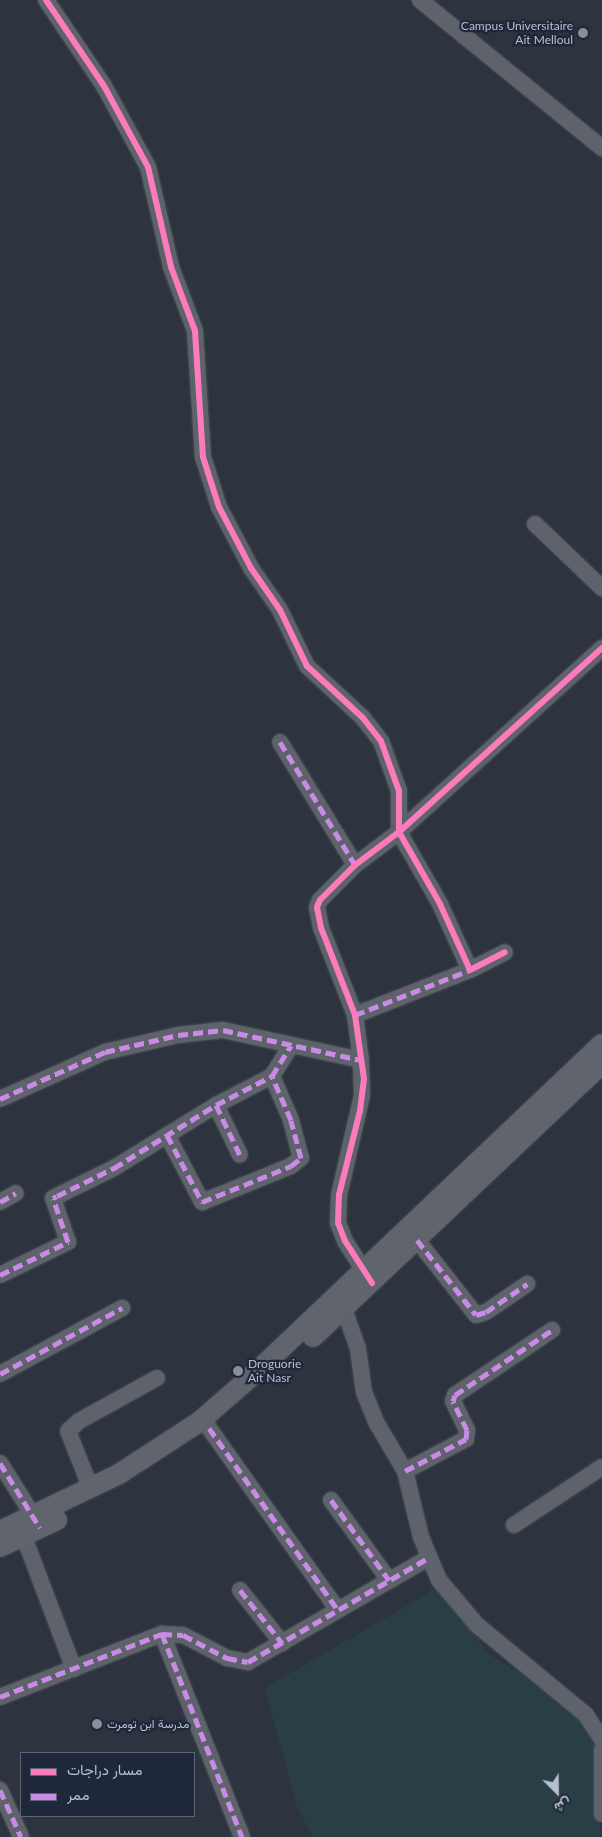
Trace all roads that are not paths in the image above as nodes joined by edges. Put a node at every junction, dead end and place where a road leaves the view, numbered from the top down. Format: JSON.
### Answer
{"nodes":[{"id":1,"x":46,"y":0,"type":"edge"},
{"id":2,"x":420,"y":0,"type":"edge"},
{"id":3,"x":602,"y":148,"type":"edge"},
{"id":4,"x":535,"y":524,"type":"dead end"},
{"id":5,"x":602,"y":588,"type":"edge"},
{"id":6,"x":602,"y":648,"type":"edge"},
{"id":7,"x":280,"y":742,"type":"dead end"},
{"id":8,"x":399,"y":832,"type":"junction"},
{"id":9,"x":355,"y":865,"type":"junction"},
{"id":10,"x":505,"y":952,"type":"dead end"},
{"id":11,"x":470,"y":970,"type":"junction"},
{"id":12,"x":354,"y":1015,"type":"junction"},
{"id":13,"x":602,"y":1044,"type":"edge"},
{"id":14,"x":291,"y":1046,"type":"junction"},
{"id":15,"x":362,"y":1060,"type":"junction"},
{"id":16,"x":602,"y":1064,"type":"edge"},
{"id":17,"x":272,"y":1076,"type":"junction"},
{"id":18,"x":0,"y":1099,"type":"edge"},
{"id":19,"x":216,"y":1105,"type":"junction"},
{"id":20,"x":167,"y":1135,"type":"junction"},
{"id":21,"x":240,"y":1155,"type":"dead end"},
{"id":22,"x":16,"y":1193,"type":"dead end"},
{"id":23,"x":0,"y":1202,"type":"edge"},
{"id":24,"x":417,"y":1240,"type":"junction"},
{"id":25,"x":0,"y":1276,"type":"edge"},
{"id":26,"x":368,"y":1277,"type":"junction"},
{"id":27,"x":527,"y":1284,"type":"dead end"},
{"id":28,"x":342,"y":1301,"type":"junction"},
{"id":29,"x":122,"y":1308,"type":"dead end"},
{"id":30,"x":552,"y":1330,"type":"dead end"},
{"id":31,"x":0,"y":1374,"type":"edge"},
{"id":32,"x":157,"y":1378,"type":"dead end"},
{"id":33,"x":209,"y":1428,"type":"junction"},
{"id":34,"x":0,"y":1463,"type":"edge"},
{"id":35,"x":602,"y":1467,"type":"edge"},
{"id":36,"x":405,"y":1471,"type":"junction"},
{"id":37,"x":91,"y":1488,"type":"junction"},
{"id":38,"x":331,"y":1500,"type":"dead end"},
{"id":39,"x":514,"y":1525,"type":"dead end"},
{"id":40,"x":32,"y":1527,"type":"junction"},
{"id":41,"x":0,"y":1532,"type":"edge"},
{"id":42,"x":0,"y":1547,"type":"edge"},
{"id":43,"x":428,"y":1558,"type":"junction"},
{"id":44,"x":390,"y":1580,"type":"junction"},
{"id":45,"x":240,"y":1590,"type":"dead end"},
{"id":46,"x":338,"y":1610,"type":"junction"},
{"id":47,"x":162,"y":1634,"type":"junction"},
{"id":48,"x":282,"y":1644,"type":"junction"},
{"id":49,"x":74,"y":1669,"type":"junction"},
{"id":50,"x":1,"y":1694,"type":"edge"},
{"id":51,"x":602,"y":1740,"type":"edge"},
{"id":52,"x":602,"y":1750,"type":"edge"},
{"id":53,"x":0,"y":1790,"type":"edge"},
{"id":54,"x":602,"y":1814,"type":"edge"},
{"id":55,"x":21,"y":1837,"type":"edge"},
{"id":56,"x":242,"y":1837,"type":"edge"}],
"edges":[{"from":1,"to":8,"type":"street"},
{"from":2,"to":3,"type":"street"},
{"from":4,"to":5,"type":"street"},
{"from":6,"to":8,"type":"street"},
{"from":7,"to":9,"type":"street"},
{"from":8,"to":9,"type":"street"},
{"from":8,"to":11,"type":"street"},
{"from":9,"to":12,"type":"street"},
{"from":10,"to":11,"type":"street"},
{"from":11,"to":12,"type":"street"},
{"from":12,"to":15,"type":"street"},
{"from":13,"to":26,"type":"main road"},
{"from":14,"to":15,"type":"street"},
{"from":14,"to":17,"type":"street"},
{"from":14,"to":18,"type":"street"},
{"from":15,"to":26,"type":"street"},
{"from":16,"to":24,"type":"main road"},
{"from":17,"to":19,"type":"street"},
{"from":17,"to":20,"type":"street"},
{"from":19,"to":20,"type":"street"},
{"from":19,"to":21,"type":"street"},
{"from":20,"to":25,"type":"street"},
{"from":22,"to":23,"type":"street"},
{"from":24,"to":26,"type":"main road"},
{"from":24,"to":27,"type":"street"},
{"from":26,"to":28,"type":"main road"},
{"from":28,"to":33,"type":"main road"},
{"from":28,"to":36,"type":"street"},
{"from":28,"to":37,"type":"main road"},
{"from":29,"to":31,"type":"street"},
{"from":30,"to":36,"type":"street"},
{"from":32,"to":37,"type":"street"},
{"from":33,"to":40,"type":"main road"},
{"from":33,"to":46,"type":"street"},
{"from":34,"to":40,"type":"street"},
{"from":35,"to":39,"type":"street"},
{"from":36,"to":43,"type":"street"},
{"from":37,"to":40,"type":"main road"},
{"from":38,"to":44,"type":"street"},
{"from":40,"to":41,"type":"main road"},
{"from":40,"to":42,"type":"main road"},
{"from":40,"to":49,"type":"street"},
{"from":43,"to":44,"type":"street"},
{"from":43,"to":51,"type":"street"},
{"from":44,"to":46,"type":"street"},
{"from":45,"to":48,"type":"street"},
{"from":46,"to":48,"type":"street"},
{"from":47,"to":48,"type":"street"},
{"from":47,"to":49,"type":"street"},
{"from":47,"to":56,"type":"street"},
{"from":49,"to":50,"type":"street"},
{"from":52,"to":54,"type":"street"},
{"from":53,"to":55,"type":"street"}]}
